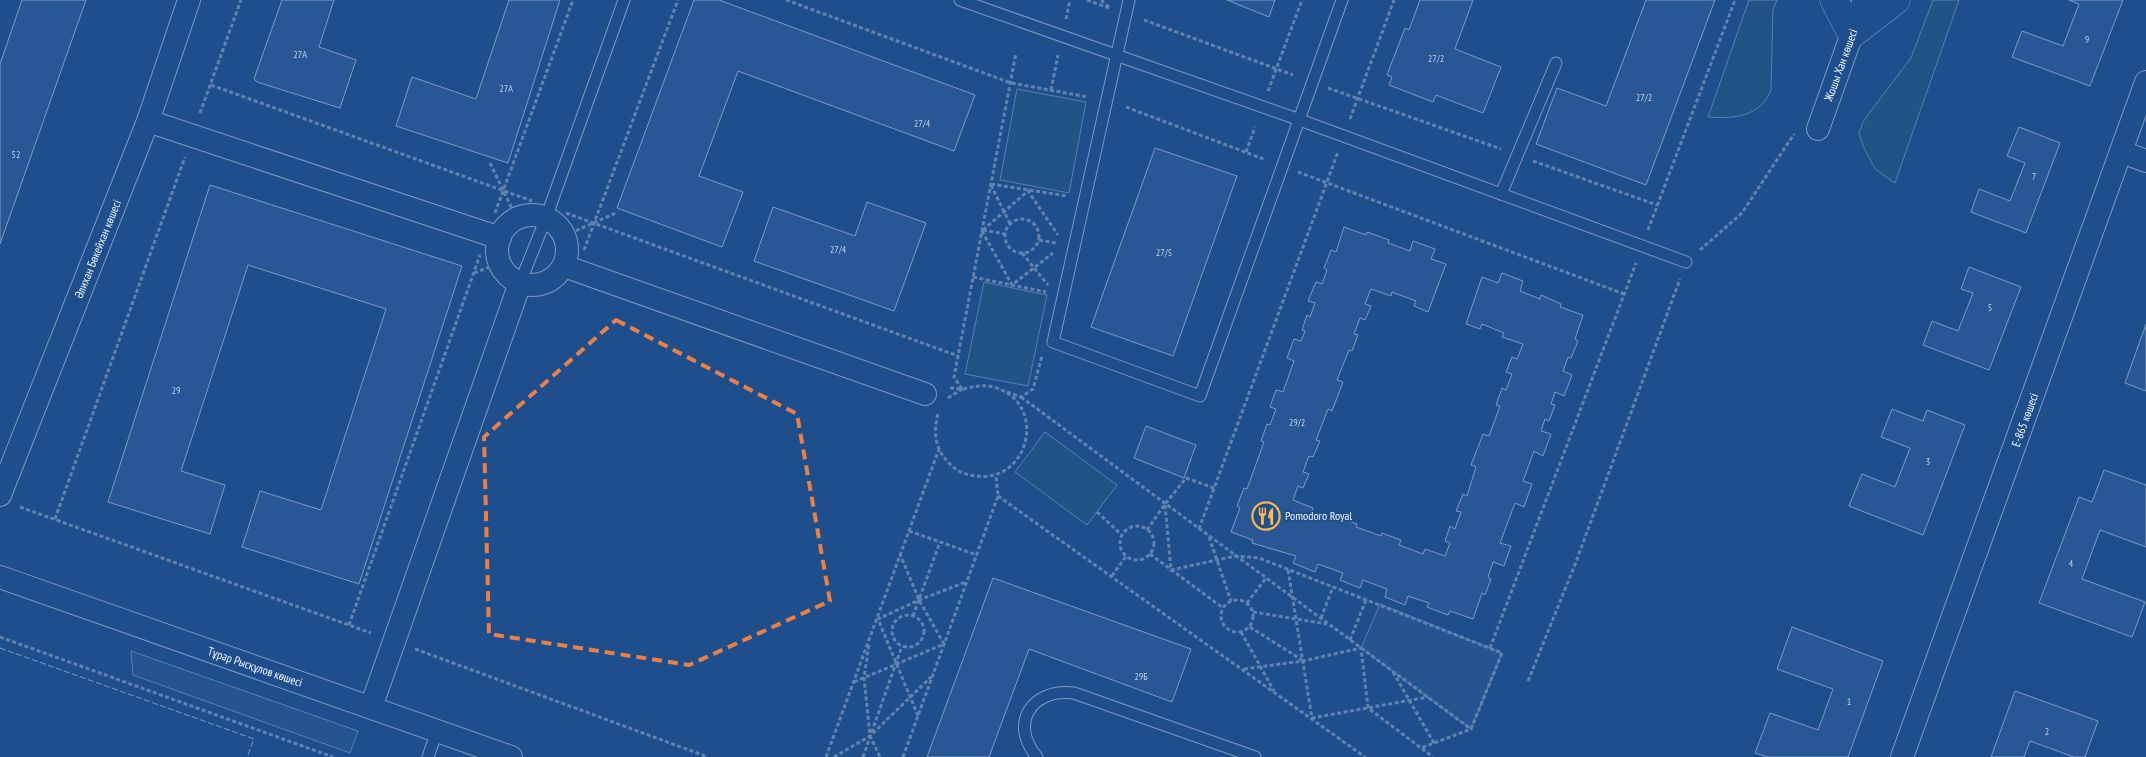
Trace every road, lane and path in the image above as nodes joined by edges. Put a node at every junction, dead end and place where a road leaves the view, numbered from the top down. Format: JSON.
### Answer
{"nodes":[{"id":1,"x":189,"y":0,"type":"edge"},
{"id":2,"x":241,"y":0,"type":"edge"},
{"id":3,"x":573,"y":0,"type":"edge"},
{"id":4,"x":624,"y":0,"type":"edge"},
{"id":5,"x":678,"y":0,"type":"edge"},
{"id":6,"x":786,"y":0,"type":"edge"},
{"id":7,"x":960,"y":0,"type":"edge"},
{"id":8,"x":1070,"y":0,"type":"edge"},
{"id":9,"x":1087,"y":0,"type":"edge"},
{"id":10,"x":1101,"y":0,"type":"edge"},
{"id":11,"x":1129,"y":0,"type":"edge"},
{"id":12,"x":1302,"y":0,"type":"edge"},
{"id":13,"x":1342,"y":0,"type":"edge"},
{"id":14,"x":1394,"y":0,"type":"edge"},
{"id":15,"x":1735,"y":0,"type":"edge"},
{"id":16,"x":1834,"y":0,"type":"edge"},
{"id":17,"x":1864,"y":0,"type":"edge"},
{"id":18,"x":1896,"y":0,"type":"edge"},
{"id":19,"x":1143,"y":20,"type":"dead end"},
{"id":20,"x":1065,"y":25,"type":"dead end"},
{"id":21,"x":1852,"y":34,"type":"junction"},
{"id":22,"x":1016,"y":53,"type":"dead end"},
{"id":23,"x":1058,"y":55,"type":"dead end"},
{"id":24,"x":1116,"y":56,"type":"junction"},
{"id":25,"x":1556,"y":63,"type":"dead end"},
{"id":26,"x":1276,"y":69,"type":"junction"},
{"id":27,"x":1294,"y":75,"type":"dead end"},
{"id":28,"x":2146,"y":82,"type":"edge"},
{"id":29,"x":1011,"y":83,"type":"junction"},
{"id":30,"x":210,"y":85,"type":"junction"},
{"id":31,"x":1325,"y":87,"type":"dead end"},
{"id":32,"x":1051,"y":90,"type":"junction"},
{"id":33,"x":1094,"y":98,"type":"dead end"},
{"id":34,"x":1266,"y":98,"type":"dead end"},
{"id":35,"x":1358,"y":98,"type":"junction"},
{"id":36,"x":1126,"y":108,"type":"dead end"},
{"id":37,"x":200,"y":113,"type":"dead end"},
{"id":38,"x":1300,"y":120,"type":"junction"},
{"id":39,"x":148,"y":121,"type":"junction"},
{"id":40,"x":1348,"y":125,"type":"dead end"},
{"id":41,"x":1255,"y":127,"type":"dead end"},
{"id":42,"x":1807,"y":129,"type":"joint"},
{"id":43,"x":1339,"y":150,"type":"dead end"},
{"id":44,"x":187,"y":151,"type":"dead end"},
{"id":45,"x":1246,"y":152,"type":"junction"},
{"id":46,"x":2122,"y":152,"type":"junction"},
{"id":47,"x":1519,"y":156,"type":"junction"},
{"id":48,"x":2146,"y":161,"type":"edge"},
{"id":49,"x":1272,"y":162,"type":"dead end"},
{"id":50,"x":490,"y":163,"type":"dead end"},
{"id":51,"x":1293,"y":170,"type":"dead end"},
{"id":52,"x":1327,"y":183,"type":"junction"},
{"id":53,"x":991,"y":184,"type":"junction"},
{"id":54,"x":503,"y":191,"type":"junction"},
{"id":55,"x":1028,"y":191,"type":"junction"},
{"id":56,"x":1501,"y":194,"type":"junction"},
{"id":57,"x":1074,"y":198,"type":"dead end"},
{"id":58,"x":1658,"y":205,"type":"junction"},
{"id":59,"x":548,"y":211,"type":"junction"},
{"id":60,"x":1004,"y":211,"type":"junction"},
{"id":61,"x":616,"y":212,"type":"dead end"},
{"id":62,"x":517,"y":219,"type":"junction"},
{"id":63,"x":594,"y":224,"type":"junction"},
{"id":64,"x":1010,"y":224,"type":"junction"},
{"id":65,"x":496,"y":230,"type":"junction"},
{"id":66,"x":982,"y":230,"type":"junction"},
{"id":67,"x":1005,"y":234,"type":"junction"},
{"id":68,"x":1646,"y":235,"type":"dead end"},
{"id":69,"x":564,"y":236,"type":"junction"},
{"id":70,"x":1059,"y":237,"type":"dead end"},
{"id":71,"x":1038,"y":240,"type":"junction"},
{"id":72,"x":1064,"y":244,"type":"dead end"},
{"id":73,"x":1056,"y":250,"type":"dead end"},
{"id":74,"x":582,"y":253,"type":"dead end"},
{"id":75,"x":1022,"y":253,"type":"junction"},
{"id":76,"x":491,"y":259,"type":"junction"},
{"id":77,"x":1636,"y":262,"type":"dead end"},
{"id":78,"x":1686,"y":262,"type":"junction"},
{"id":79,"x":564,"y":266,"type":"junction"},
{"id":80,"x":1034,"y":268,"type":"junction"},
{"id":81,"x":474,"y":273,"type":"junction"},
{"id":82,"x":973,"y":277,"type":"junction"},
{"id":83,"x":520,"y":283,"type":"junction"},
{"id":84,"x":1012,"y":285,"type":"junction"},
{"id":85,"x":1049,"y":287,"type":"dead end"},
{"id":86,"x":1054,"y":294,"type":"dead end"},
{"id":87,"x":1624,"y":294,"type":"junction"},
{"id":88,"x":958,"y":356,"type":"junction"},
{"id":89,"x":1036,"y":382,"type":"dead end"},
{"id":90,"x":962,"y":389,"type":"junction"},
{"id":91,"x":1007,"y":392,"type":"junction"},
{"id":92,"x":1021,"y":397,"type":"junction"},
{"id":93,"x":935,"y":399,"type":"joint"},
{"id":94,"x":940,"y":411,"type":"dead end"},
{"id":95,"x":939,"y":449,"type":"junction"},
{"id":96,"x":996,"y":475,"type":"junction"},
{"id":97,"x":1214,"y":488,"type":"junction"},
{"id":98,"x":998,"y":496,"type":"junction"},
{"id":99,"x":8,"y":501,"type":"edge"},
{"id":100,"x":1165,"y":504,"type":"junction"},
{"id":101,"x":1097,"y":512,"type":"dead end"},
{"id":102,"x":55,"y":519,"type":"junction"},
{"id":103,"x":1199,"y":529,"type":"junction"},
{"id":104,"x":1147,"y":530,"type":"junction"},
{"id":105,"x":908,"y":531,"type":"junction"},
{"id":106,"x":1122,"y":535,"type":"junction"},
{"id":107,"x":1208,"y":536,"type":"junction"},
{"id":108,"x":940,"y":542,"type":"junction"},
{"id":109,"x":900,"y":554,"type":"junction"},
{"id":110,"x":1150,"y":554,"type":"junction"},
{"id":111,"x":977,"y":555,"type":"junction"},
{"id":112,"x":1126,"y":556,"type":"junction"},
{"id":113,"x":1235,"y":556,"type":"junction"},
{"id":114,"x":1217,"y":560,"type":"junction"},
{"id":115,"x":1288,"y":569,"type":"junction"},
{"id":116,"x":1171,"y":570,"type":"junction"},
{"id":117,"x":1112,"y":576,"type":"junction"},
{"id":118,"x":0,"y":577,"type":"edge"},
{"id":119,"x":1266,"y":578,"type":"junction"},
{"id":120,"x":967,"y":582,"type":"junction"},
{"id":121,"x":1333,"y":587,"type":"junction"},
{"id":122,"x":1292,"y":597,"type":"junction"},
{"id":123,"x":920,"y":600,"type":"junction"},
{"id":124,"x":1231,"y":600,"type":"junction"},
{"id":125,"x":1366,"y":600,"type":"junction"},
{"id":126,"x":1248,"y":603,"type":"junction"},
{"id":127,"x":1223,"y":608,"type":"junction"},
{"id":128,"x":1253,"y":612,"type":"junction"},
{"id":129,"x":914,"y":616,"type":"junction"},
{"id":130,"x":1320,"y":618,"type":"junction"},
{"id":131,"x":1296,"y":619,"type":"junction"},
{"id":132,"x":1329,"y":624,"type":"junction"},
{"id":133,"x":349,"y":625,"type":"junction"},
{"id":134,"x":1250,"y":627,"type":"junction"},
{"id":135,"x":1241,"y":632,"type":"junction"},
{"id":136,"x":0,"y":637,"type":"edge"},
{"id":137,"x":870,"y":638,"type":"junction"},
{"id":138,"x":1350,"y":640,"type":"junction"},
{"id":139,"x":394,"y":641,"type":"junction"},
{"id":140,"x":944,"y":644,"type":"junction"},
{"id":141,"x":902,"y":646,"type":"junction"},
{"id":142,"x":1361,"y":648,"type":"junction"},
{"id":143,"x":1490,"y":648,"type":"junction"},
{"id":144,"x":1302,"y":661,"type":"junction"},
{"id":145,"x":896,"y":664,"type":"junction"},
{"id":146,"x":1261,"y":667,"type":"junction"},
{"id":147,"x":1243,"y":669,"type":"junction"},
{"id":148,"x":1391,"y":670,"type":"junction"},
{"id":149,"x":933,"y":675,"type":"junction"},
{"id":150,"x":864,"y":678,"type":"junction"},
{"id":151,"x":1528,"y":681,"type":"dead end"},
{"id":152,"x":853,"y":683,"type":"junction"},
{"id":153,"x":1275,"y":692,"type":"junction"},
{"id":154,"x":910,"y":697,"type":"junction"},
{"id":155,"x":1429,"y":697,"type":"junction"},
{"id":156,"x":1409,"y":701,"type":"junction"},
{"id":157,"x":371,"y":707,"type":"junction"},
{"id":158,"x":1368,"y":708,"type":"junction"},
{"id":159,"x":918,"y":716,"type":"junction"},
{"id":160,"x":1312,"y":718,"type":"junction"},
{"id":161,"x":1471,"y":729,"type":"junction"},
{"id":162,"x":437,"y":731,"type":"junction"},
{"id":163,"x":870,"y":736,"type":"junction"},
{"id":164,"x":1434,"y":743,"type":"junction"},
{"id":165,"x":1421,"y":748,"type":"junction"},
{"id":166,"x":332,"y":757,"type":"edge"},
{"id":167,"x":428,"y":757,"type":"edge"},
{"id":168,"x":511,"y":757,"type":"edge"},
{"id":169,"x":708,"y":757,"type":"edge"},
{"id":170,"x":826,"y":757,"type":"edge"},
{"id":171,"x":834,"y":757,"type":"edge"},
{"id":172,"x":863,"y":757,"type":"edge"},
{"id":173,"x":880,"y":757,"type":"edge"},
{"id":174,"x":903,"y":757,"type":"edge"},
{"id":175,"x":1037,"y":757,"type":"edge"},
{"id":176,"x":1255,"y":757,"type":"edge"},
{"id":177,"x":1365,"y":757,"type":"edge"},
{"id":178,"x":1433,"y":757,"type":"edge"},
{"id":179,"x":1902,"y":757,"type":"edge"}],
"edges":[{"from":1,"to":39,"type":"street","name":"Әлихан Бөкейхан көшесі"},
{"from":2,"to":30,"type":"path"},
{"from":3,"to":54,"type":"path"},
{"from":4,"to":59,"type":"lane"},
{"from":5,"to":63,"type":"path"},
{"from":6,"to":29,"type":"path"},
{"from":7,"to":24,"type":"lane"},
{"from":8,"to":20,"type":"path"},
{"from":9,"to":10,"type":"path"},
{"from":11,"to":24,"type":"lane"},
{"from":12,"to":26,"type":"path"},
{"from":13,"to":38,"type":"lane"},
{"from":14,"to":35,"type":"path"},
{"from":15,"to":58,"type":"path"},
{"from":16,"to":21,"type":"street"},
{"from":17,"to":21,"type":"street","name":"Жошы Хан көшесі"},
{"from":18,"to":21,"type":"street"},
{"from":19,"to":26,"type":"path"},
{"from":21,"to":42,"type":"street","name":"Жошы Хан көшесі"},
{"from":22,"to":29,"type":"path"},
{"from":23,"to":32,"type":"path"},
{"from":24,"to":38,"type":"lane"},
{"from":24,"to":38,"type":"lane"},
{"from":25,"to":47,"type":"lane"},
{"from":26,"to":27,"type":"path"},
{"from":26,"to":34,"type":"path"},
{"from":28,"to":46,"type":"street","name":"Е-865 көшесі"},
{"from":29,"to":32,"type":"path"},
{"from":29,"to":53,"type":"path"},
{"from":30,"to":37,"type":"path"},
{"from":30,"to":54,"type":"path"},
{"from":31,"to":35,"type":"path"},
{"from":32,"to":33,"type":"path"},
{"from":35,"to":40,"type":"path"},
{"from":35,"to":47,"type":"path"},
{"from":36,"to":45,"type":"path"},
{"from":38,"to":56,"type":"lane"},
{"from":39,"to":65,"type":"street"},
{"from":39,"to":99,"type":"street","name":"Әлихан Бөкейхан көшесі"},
{"from":41,"to":45,"type":"path"},
{"from":42,"to":78,"type":"path"},
{"from":43,"to":52,"type":"path"},
{"from":44,"to":102,"type":"path"},
{"from":45,"to":49,"type":"path"},
{"from":46,"to":48,"type":"street"},
{"from":46,"to":179,"type":"street","name":"Е-865 көшесі"},
{"from":47,"to":56,"type":"lane"},
{"from":47,"to":58,"type":"path"},
{"from":50,"to":54,"type":"path"},
{"from":51,"to":52,"type":"path"},
{"from":52,"to":87,"type":"path"},
{"from":52,"to":97,"type":"path"},
{"from":53,"to":55,"type":"path"},
{"from":53,"to":60,"type":"path"},
{"from":53,"to":66,"type":"path"},
{"from":54,"to":59,"type":"path"},
{"from":54,"to":62,"type":"path"},
{"from":54,"to":65,"type":"path"},
{"from":55,"to":57,"type":"path"},
{"from":55,"to":60,"type":"path"},
{"from":55,"to":70,"type":"path"},
{"from":56,"to":78,"type":"lane"},
{"from":58,"to":68,"type":"path"},
{"from":59,"to":62,"type":"street"},
{"from":59,"to":63,"type":"path"},
{"from":59,"to":69,"type":"street"},
{"from":59,"to":83,"type":"lane"},
{"from":60,"to":64,"type":"path"},
{"from":60,"to":66,"type":"path"},
{"from":61,"to":63,"type":"path"},
{"from":62,"to":65,"type":"street"},
{"from":63,"to":69,"type":"path"},
{"from":63,"to":74,"type":"path"},
{"from":63,"to":88,"type":"path"},
{"from":64,"to":67,"type":"path"},
{"from":64,"to":71,"type":"path"},
{"from":65,"to":76,"type":"street"},
{"from":66,"to":67,"type":"path"},
{"from":66,"to":82,"type":"path"},
{"from":66,"to":84,"type":"path"},
{"from":67,"to":75,"type":"path"},
{"from":69,"to":79,"type":"street"},
{"from":71,"to":72,"type":"path"},
{"from":71,"to":75,"type":"path"},
{"from":73,"to":80,"type":"path"},
{"from":75,"to":80,"type":"path"},
{"from":76,"to":81,"type":"path"},
{"from":76,"to":81,"type":"path"},
{"from":76,"to":83,"type":"street"},
{"from":77,"to":87,"type":"path"},
{"from":78,"to":151,"type":"path"},
{"from":79,"to":83,"type":"street"},
{"from":79,"to":93,"type":"street"},
{"from":80,"to":84,"type":"path"},
{"from":80,"to":85,"type":"path"},
{"from":81,"to":133,"type":"path"},
{"from":82,"to":84,"type":"path"},
{"from":82,"to":88,"type":"path"},
{"from":83,"to":139,"type":"street"},
{"from":84,"to":86,"type":"path"},
{"from":87,"to":143,"type":"path"},
{"from":88,"to":90,"type":"path"},
{"from":89,"to":92,"type":"path"},
{"from":90,"to":91,"type":"path"},
{"from":90,"to":93,"type":"path"},
{"from":91,"to":92,"type":"path"},
{"from":91,"to":96,"type":"path"},
{"from":92,"to":100,"type":"path"},
{"from":94,"to":95,"type":"path"},
{"from":95,"to":96,"type":"path"},
{"from":95,"to":105,"type":"path"},
{"from":96,"to":98,"type":"path"},
{"from":97,"to":100,"type":"path"},
{"from":97,"to":103,"type":"path"},
{"from":98,"to":111,"type":"path"},
{"from":98,"to":117,"type":"path"},
{"from":99,"to":102,"type":"path"},
{"from":100,"to":103,"type":"path"},
{"from":100,"to":104,"type":"path"},
{"from":100,"to":116,"type":"path"},
{"from":101,"to":106,"type":"path"},
{"from":102,"to":133,"type":"path"},
{"from":103,"to":107,"type":"path"},
{"from":104,"to":106,"type":"path"},
{"from":104,"to":110,"type":"path"},
{"from":105,"to":108,"type":"path"},
{"from":105,"to":109,"type":"path"},
{"from":106,"to":112,"type":"path"},
{"from":107,"to":113,"type":"path"},
{"from":107,"to":114,"type":"path"},
{"from":108,"to":111,"type":"path"},
{"from":108,"to":123,"type":"path"},
{"from":109,"to":123,"type":"path"},
{"from":109,"to":137,"type":"path"},
{"from":110,"to":112,"type":"path"},
{"from":110,"to":116,"type":"path"},
{"from":111,"to":120,"type":"path"},
{"from":112,"to":117,"type":"path"},
{"from":113,"to":114,"type":"path"},
{"from":113,"to":115,"type":"path"},
{"from":113,"to":119,"type":"path"},
{"from":114,"to":116,"type":"path"},
{"from":114,"to":124,"type":"path"},
{"from":115,"to":121,"type":"path"},
{"from":115,"to":122,"type":"path"},
{"from":116,"to":127,"type":"path"},
{"from":117,"to":147,"type":"path"},
{"from":118,"to":157,"type":"street","name":"Тұрар Рысқұлов көшесі"},
{"from":119,"to":122,"type":"path"},
{"from":119,"to":126,"type":"path"},
{"from":120,"to":123,"type":"path"},
{"from":120,"to":140,"type":"path"},
{"from":121,"to":125,"type":"path"},
{"from":121,"to":130,"type":"path"},
{"from":122,"to":130,"type":"path"},
{"from":122,"to":131,"type":"path"},
{"from":123,"to":129,"type":"path"},
{"from":123,"to":140,"type":"path"},
{"from":123,"to":145,"type":"path"},
{"from":124,"to":126,"type":"path"},
{"from":124,"to":127,"type":"path"},
{"from":125,"to":138,"type":"path"},
{"from":125,"to":143,"type":"path"},
{"from":126,"to":128,"type":"path"},
{"from":127,"to":135,"type":"path"},
{"from":128,"to":131,"type":"path"},
{"from":128,"to":134,"type":"path"},
{"from":129,"to":141,"type":"path"},
{"from":129,"to":141,"type":"path"},
{"from":130,"to":132,"type":"path"},
{"from":131,"to":132,"type":"path"},
{"from":131,"to":144,"type":"path"},
{"from":132,"to":138,"type":"path"},
{"from":133,"to":139,"type":"path"},
{"from":134,"to":135,"type":"path"},
{"from":134,"to":144,"type":"path"},
{"from":135,"to":146,"type":"path"},
{"from":136,"to":166,"type":"path"},
{"from":137,"to":150,"type":"path"},
{"from":137,"to":152,"type":"path"},
{"from":138,"to":142,"type":"path"},
{"from":139,"to":157,"type":"street"},
{"from":139,"to":169,"type":"path"},
{"from":140,"to":145,"type":"path"},
{"from":140,"to":149,"type":"path"},
{"from":141,"to":145,"type":"path"},
{"from":142,"to":144,"type":"path"},
{"from":142,"to":148,"type":"path"},
{"from":142,"to":158,"type":"path"},
{"from":143,"to":161,"type":"path"},
{"from":144,"to":146,"type":"path"},
{"from":144,"to":160,"type":"path"},
{"from":145,"to":150,"type":"path"},
{"from":145,"to":154,"type":"path"},
{"from":145,"to":163,"type":"path"},
{"from":146,"to":147,"type":"path"},
{"from":146,"to":153,"type":"path"},
{"from":147,"to":153,"type":"path"},
{"from":148,"to":155,"type":"path"},
{"from":148,"to":156,"type":"path"},
{"from":149,"to":154,"type":"path"},
{"from":149,"to":159,"type":"path"},
{"from":150,"to":152,"type":"path"},
{"from":150,"to":163,"type":"path"},
{"from":152,"to":170,"type":"path"},
{"from":153,"to":160,"type":"path"},
{"from":154,"to":159,"type":"path"},
{"from":154,"to":163,"type":"path"},
{"from":155,"to":156,"type":"path"},
{"from":155,"to":161,"type":"path"},
{"from":156,"to":158,"type":"path"},
{"from":156,"to":164,"type":"path"},
{"from":157,"to":162,"type":"street","name":"Тұрар Рысқұлов көшесі"},
{"from":158,"to":160,"type":"path"},
{"from":158,"to":165,"type":"path"},
{"from":159,"to":174,"type":"path"},
{"from":160,"to":177,"type":"path"},
{"from":161,"to":164,"type":"path"},
{"from":162,"to":167,"type":"lane"},
{"from":162,"to":168,"type":"street","name":"Тұрар Рысқұлов көшесі"},
{"from":163,"to":171,"type":"path"},
{"from":163,"to":172,"type":"path"},
{"from":163,"to":173,"type":"path"},
{"from":164,"to":165,"type":"path"},
{"from":165,"to":178,"type":"path"},
{"from":175,"to":176,"type":"lane"}]}
